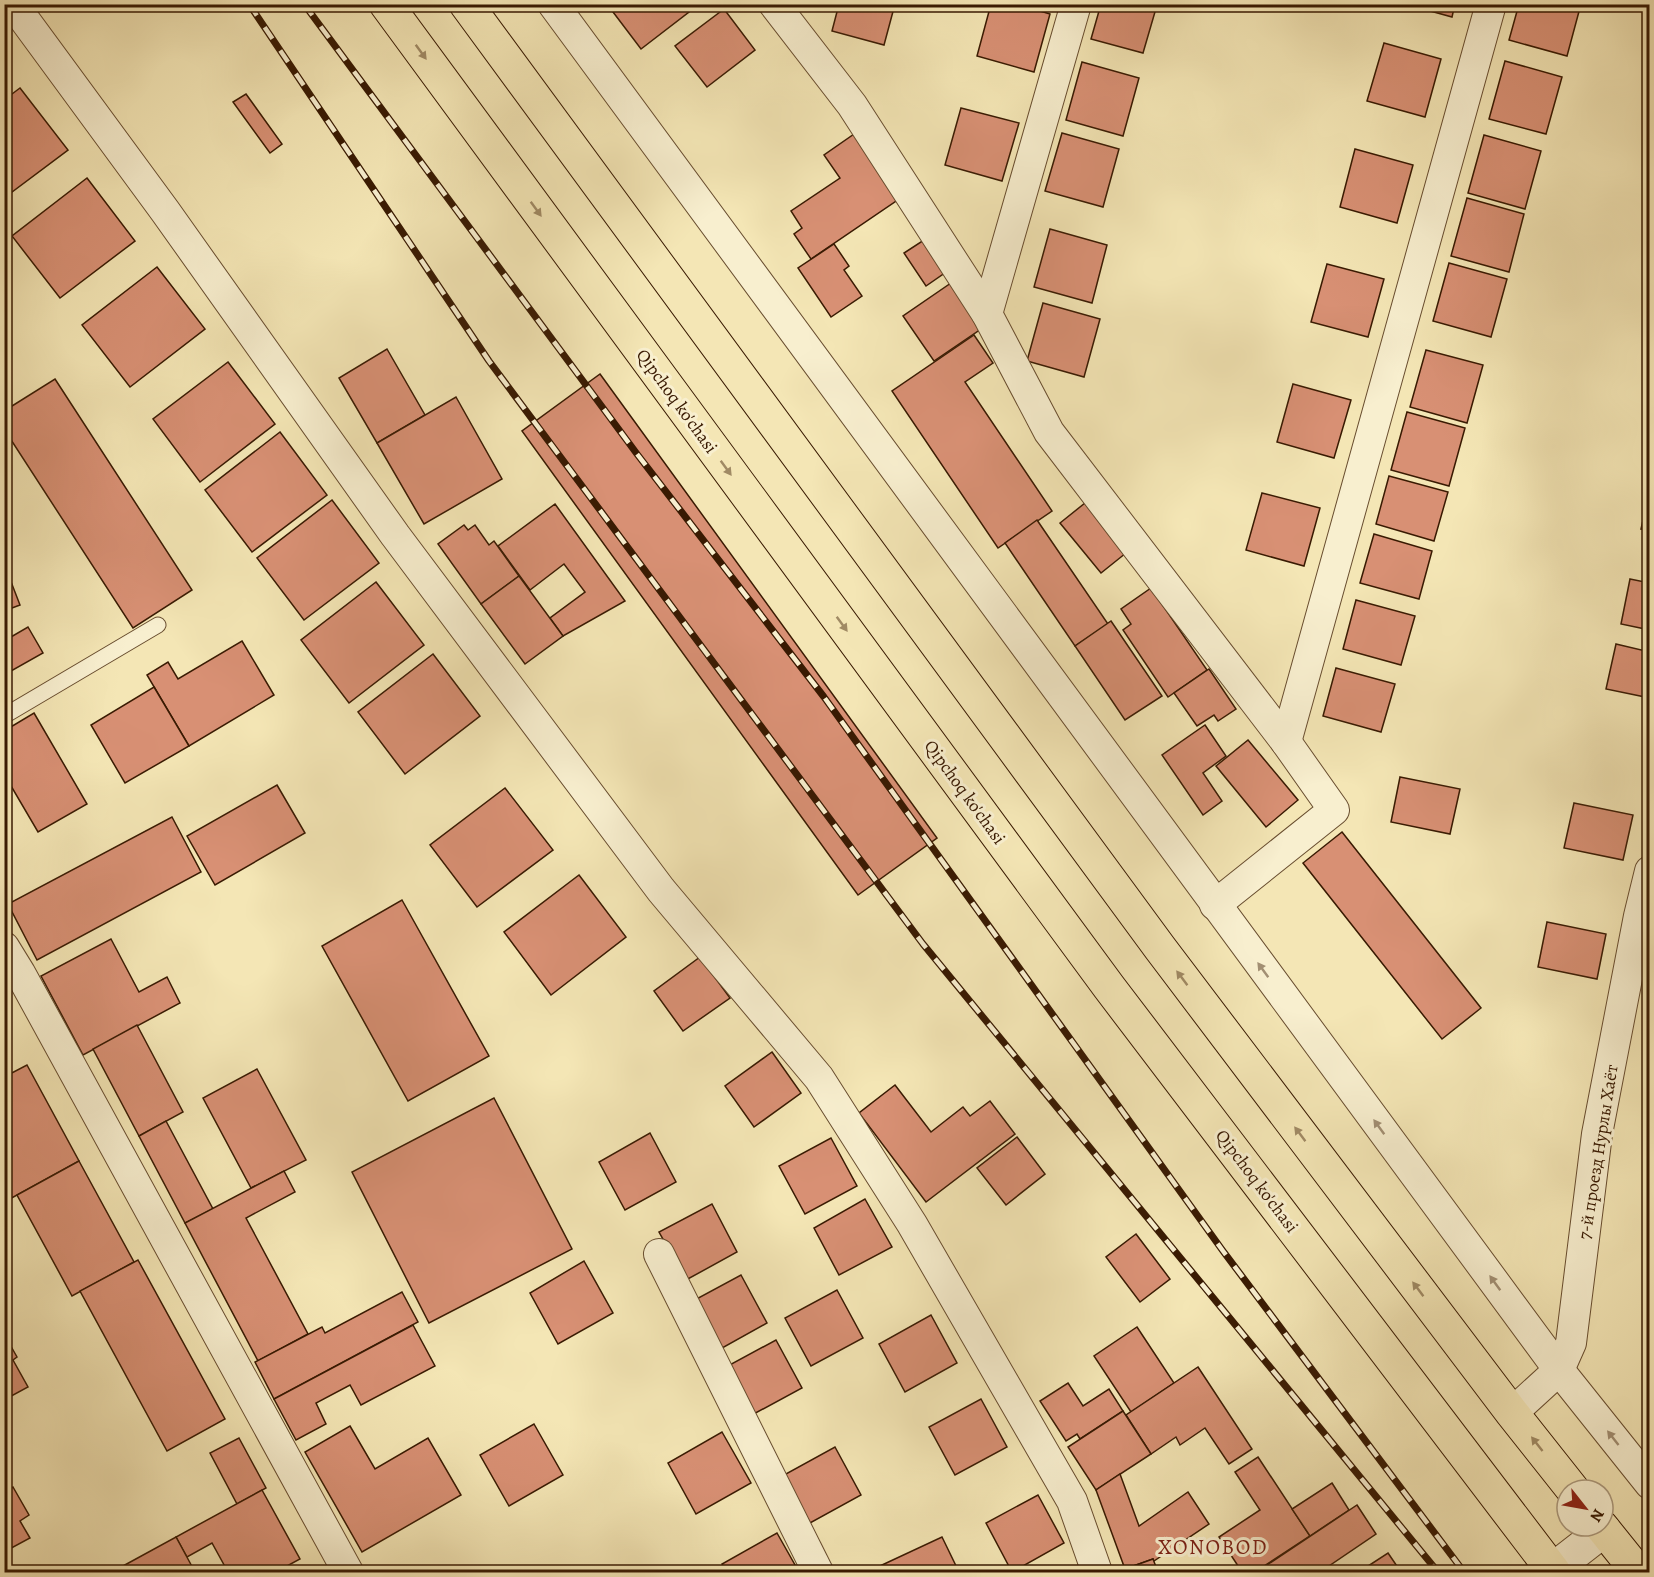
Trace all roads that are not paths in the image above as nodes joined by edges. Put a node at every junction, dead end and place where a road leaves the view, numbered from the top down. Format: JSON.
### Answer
{"nodes":[{"id":1,"x":13,"y":4,"type":"edge"},
{"id":2,"x":386,"y":4,"type":"edge"},
{"id":3,"x":466,"y":4,"type":"edge"},
{"id":4,"x":553,"y":4,"type":"edge"},
{"id":5,"x":774,"y":4,"type":"edge"},
{"id":6,"x":1076,"y":4,"type":"edge"},
{"id":7,"x":1491,"y":4,"type":"edge"},
{"id":8,"x":987,"y":314,"type":"junction"},
{"id":9,"x":158,"y":625,"type":"dead end"},
{"id":10,"x":4,"y":716,"type":"edge"},
{"id":11,"x":1286,"y":742,"type":"junction"},
{"id":12,"x":1650,"y":870,"type":"edge"},
{"id":13,"x":1215,"y":905,"type":"junction"},
{"id":14,"x":1644,"y":917,"type":"edge"},
{"id":15,"x":4,"y":947,"type":"edge"},
{"id":16,"x":659,"y":1254,"type":"dead end"},
{"id":17,"x":1559,"y":1370,"type":"junction"},
{"id":18,"x":1512,"y":1413,"type":"junction"},
{"id":19,"x":1563,"y":1478,"type":"edge"},
{"id":20,"x":1650,"y":1484,"type":"edge"},
{"id":21,"x":1591,"y":1538,"type":"edge"},
{"id":22,"x":1611,"y":1538,"type":"edge"},
{"id":23,"x":348,"y":1572,"type":"edge"},
{"id":24,"x":818,"y":1572,"type":"edge"},
{"id":25,"x":1097,"y":1572,"type":"edge"},
{"id":26,"x":1552,"y":1572,"type":"edge"},
{"id":27,"x":1638,"y":1572,"type":"edge"}],
"edges":[{"from":1,"to":25,"type":"street"},
{"from":2,"to":26,"type":"main road","name":"Qipchoq ko'chasi","one_way":true},
{"from":18,"to":3,"type":"main road","one_way":true},
{"from":4,"to":13,"type":"street"},
{"from":5,"to":8,"type":"street"},
{"from":6,"to":8,"type":"street"},
{"from":7,"to":11,"type":"street"},
{"from":8,"to":11,"type":"street"},
{"from":9,"to":10,"type":"lane"},
{"from":11,"to":13,"type":"street"},
{"from":12,"to":14,"type":"street","name":"7-й проезд Нурлы Хаёт"},
{"from":17,"to":13,"type":"street","one_way":true},
{"from":14,"to":17,"type":"street","name":"7-й проезд Нурлы Хаёт"},
{"from":15,"to":23,"type":"street"},
{"from":16,"to":24,"type":"street"},
{"from":17,"to":18,"type":"street","name":"7-й проезд Нурлы Хаёт"},
{"from":20,"to":17,"type":"street","one_way":true},
{"from":19,"to":18,"type":"main road","one_way":true},
{"from":21,"to":26,"type":"street"},
{"from":22,"to":27,"type":"main road"}]}
